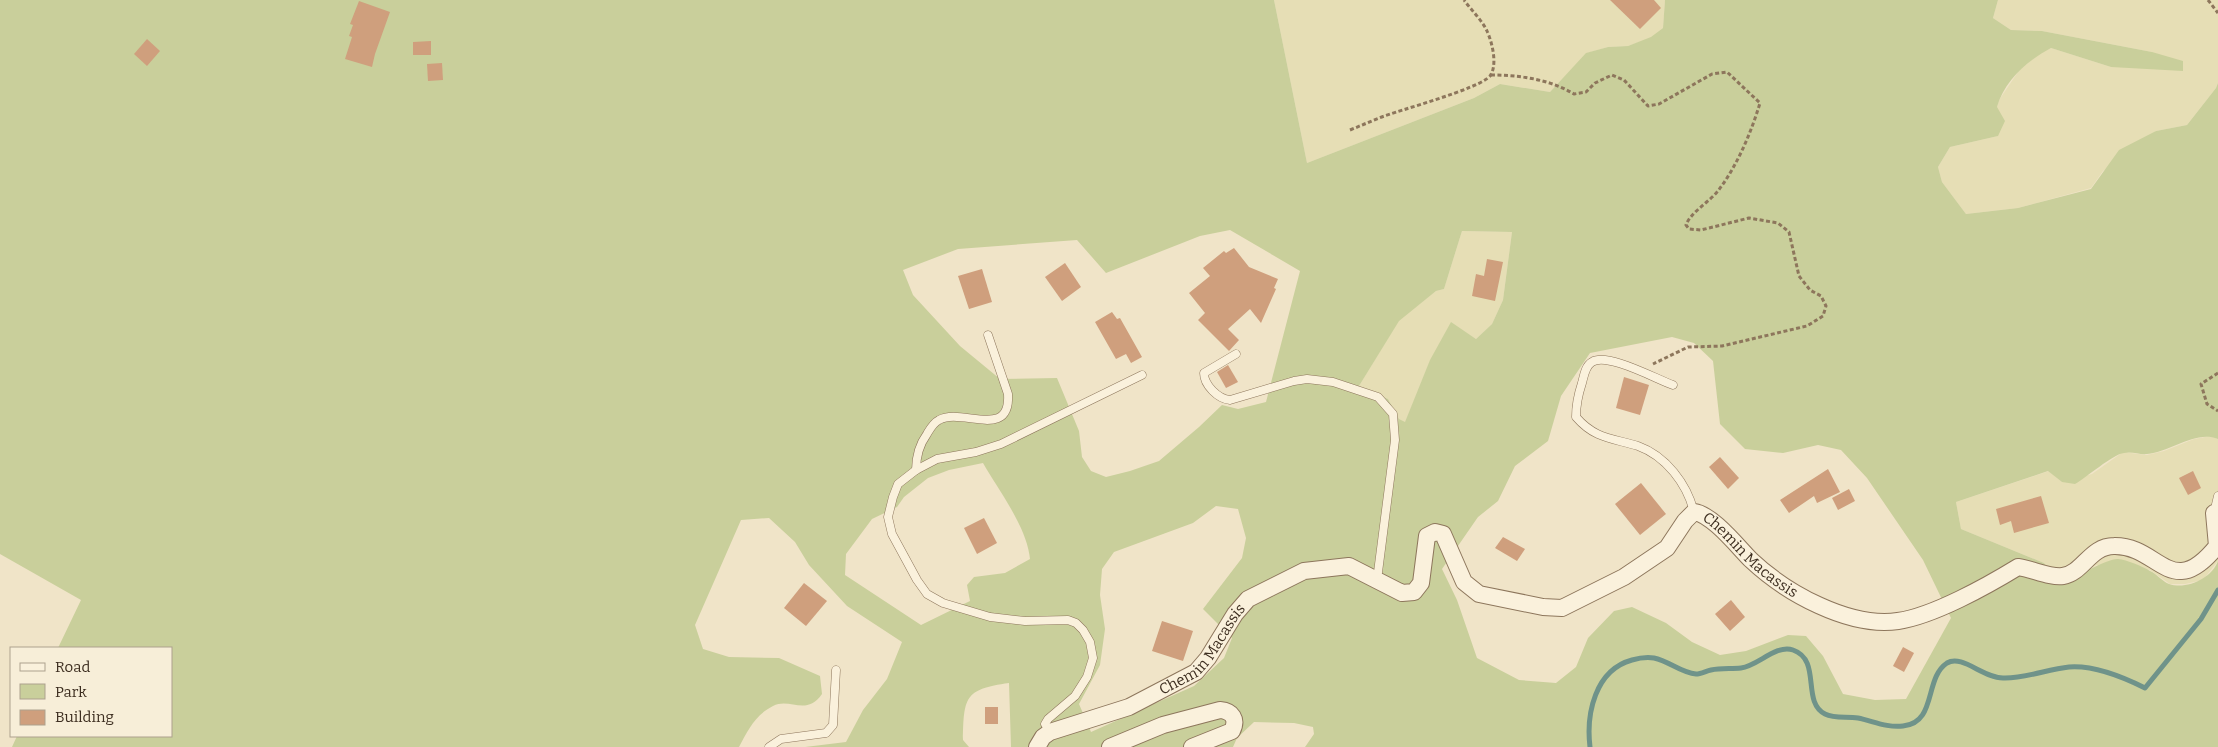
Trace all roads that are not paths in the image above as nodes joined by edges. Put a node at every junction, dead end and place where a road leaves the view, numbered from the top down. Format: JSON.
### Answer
{"nodes":[{"id":1,"x":988,"y":335,"type":"dead end"},
{"id":2,"x":1236,"y":354,"type":"dead end"},
{"id":3,"x":1142,"y":375,"type":"dead end"},
{"id":4,"x":1673,"y":385,"type":"dead end"},
{"id":5,"x":916,"y":470,"type":"junction"},
{"id":6,"x":2218,"y":496,"type":"edge"},
{"id":7,"x":1694,"y":512,"type":"junction"},
{"id":8,"x":2214,"y":513,"type":"joint"},
{"id":9,"x":1377,"y":580,"type":"junction"},
{"id":10,"x":836,"y":670,"type":"dead end"},
{"id":11,"x":1050,"y":732,"type":"junction"},
{"id":12,"x":770,"y":747,"type":"edge"},
{"id":13,"x":1037,"y":747,"type":"edge"},
{"id":14,"x":1110,"y":747,"type":"edge"},
{"id":15,"x":1192,"y":747,"type":"edge"}],
"edges":[{"from":1,"to":5,"type":"lane"},
{"from":2,"to":9,"type":"lane"},
{"from":3,"to":5,"type":"lane"},
{"from":4,"to":7,"type":"lane"},
{"from":5,"to":11,"type":"lane"},
{"from":6,"to":8,"type":"lane"},
{"from":7,"to":8,"type":"street","name":"Chemin Macassis"},
{"from":7,"to":9,"type":"street","name":"Chemin Macassis"},
{"from":9,"to":11,"type":"street","name":"Chemin Macassis"},
{"from":10,"to":12,"type":"lane"},
{"from":11,"to":13,"type":"street"},
{"from":14,"to":15,"type":"street"}]}
